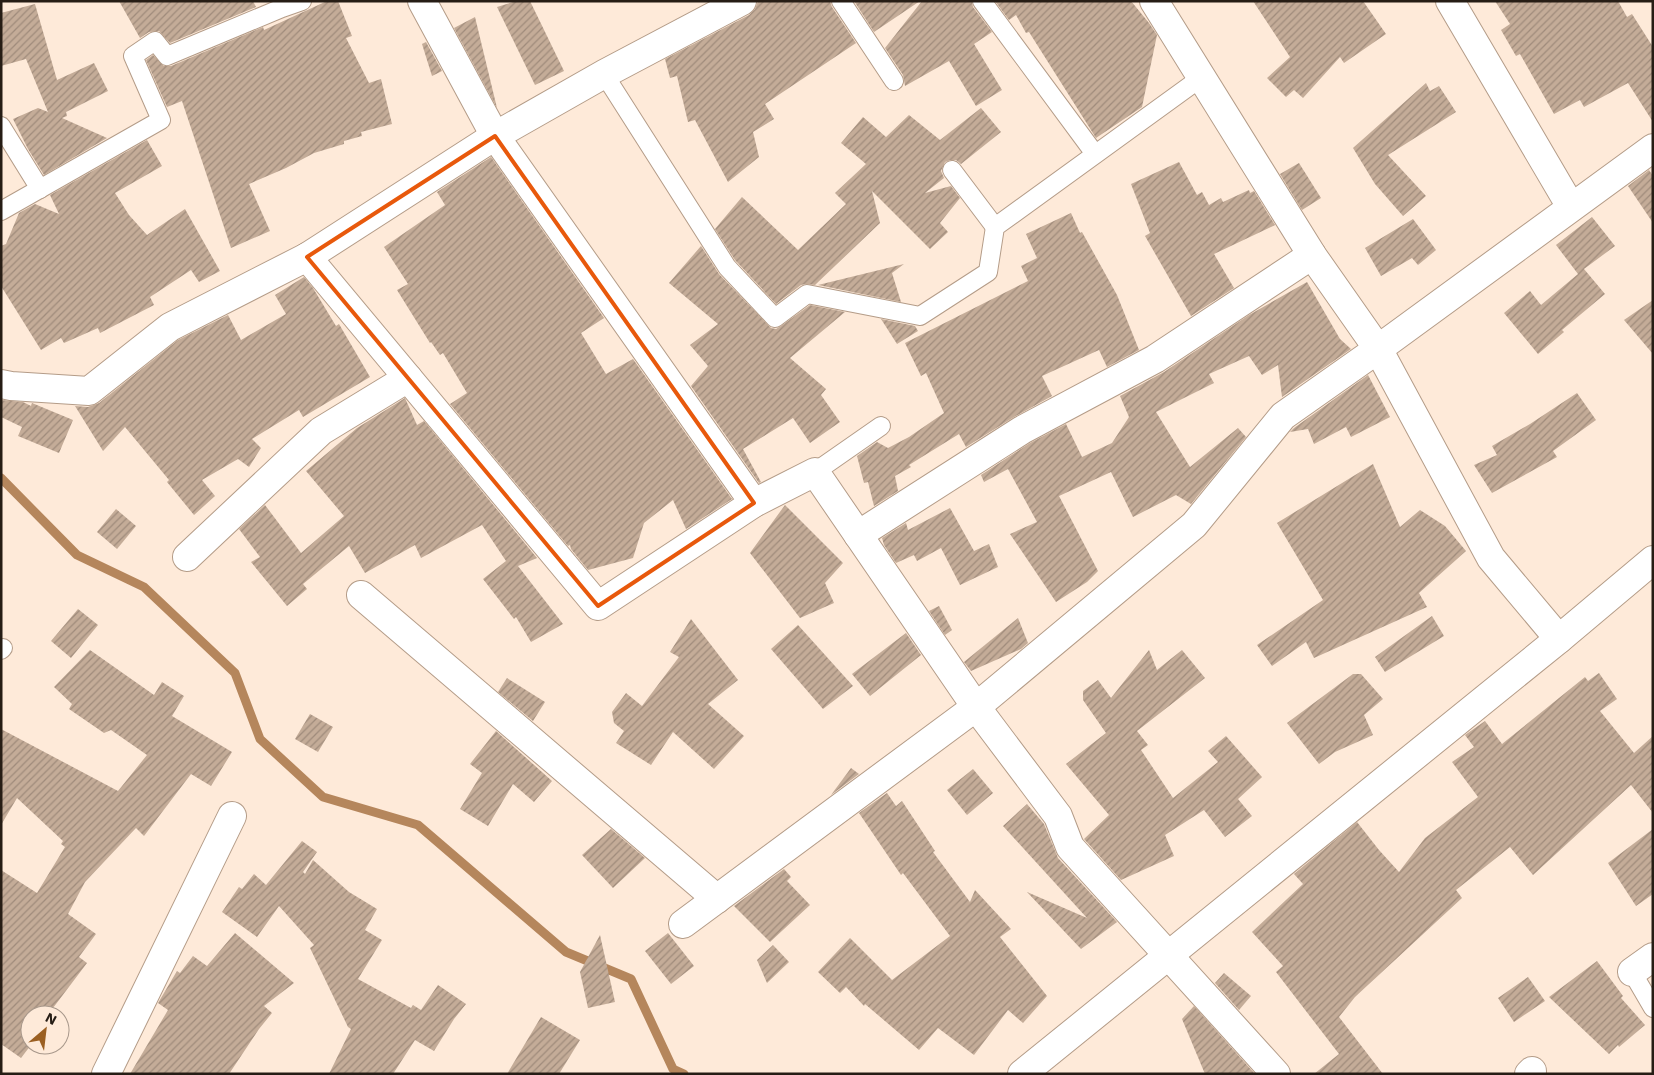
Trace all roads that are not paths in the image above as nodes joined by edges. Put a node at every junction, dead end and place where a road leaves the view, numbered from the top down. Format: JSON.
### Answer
{"nodes":[{"id":1,"x":302,"y":1,"type":"edge"},
{"id":2,"x":422,"y":1,"type":"edge"},
{"id":3,"x":841,"y":1,"type":"edge"},
{"id":4,"x":982,"y":1,"type":"edge"},
{"id":5,"x":1154,"y":1,"type":"edge"},
{"id":6,"x":1450,"y":1,"type":"edge"},
{"id":7,"x":739,"y":2,"type":"edge"},
{"id":8,"x":604,"y":74,"type":"junction"},
{"id":9,"x":1202,"y":77,"type":"junction"},
{"id":10,"x":894,"y":81,"type":"dead end"},
{"id":11,"x":1,"y":126,"type":"edge"},
{"id":12,"x":495,"y":136,"type":"junction"},
{"id":13,"x":1653,"y":148,"type":"edge"},
{"id":14,"x":1095,"y":154,"type":"junction"},
{"id":15,"x":952,"y":170,"type":"dead end"},
{"id":16,"x":40,"y":189,"type":"junction"},
{"id":17,"x":1570,"y":207,"type":"junction"},
{"id":18,"x":1,"y":211,"type":"edge"},
{"id":19,"x":995,"y":227,"type":"junction"},
{"id":20,"x":1312,"y":255,"type":"junction"},
{"id":21,"x":307,"y":257,"type":"junction"},
{"id":22,"x":1378,"y":349,"type":"junction"},
{"id":23,"x":408,"y":378,"type":"junction"},
{"id":24,"x":1,"y":384,"type":"edge"},
{"id":25,"x":881,"y":426,"type":"dead end"},
{"id":26,"x":815,"y":472,"type":"junction"},
{"id":27,"x":754,"y":503,"type":"junction"},
{"id":28,"x":858,"y":535,"type":"junction"},
{"id":29,"x":188,"y":557,"type":"dead end"},
{"id":30,"x":1653,"y":560,"type":"edge"},
{"id":31,"x":361,"y":595,"type":"dead end"},
{"id":32,"x":1559,"y":640,"type":"junction"},
{"id":33,"x":976,"y":707,"type":"junction"},
{"id":34,"x":232,"y":816,"type":"dead end"},
{"id":35,"x":717,"y":899,"type":"junction"},
{"id":36,"x":683,"y":924,"type":"dead end"},
{"id":37,"x":1168,"y":955,"type":"junction"},
{"id":38,"x":1642,"y":965,"type":"edge"},
{"id":39,"x":1653,"y":1008,"type":"edge"},
{"id":40,"x":106,"y":1074,"type":"edge"},
{"id":41,"x":1022,"y":1074,"type":"edge"},
{"id":42,"x":1276,"y":1074,"type":"edge"}],
"edges":[{"from":1,"to":16,"type":"lane"},
{"from":2,"to":12,"type":"street"},
{"from":3,"to":10,"type":"lane"},
{"from":4,"to":14,"type":"lane"},
{"from":5,"to":9,"type":"street"},
{"from":6,"to":17,"type":"street"},
{"from":7,"to":8,"type":"street"},
{"from":8,"to":12,"type":"street"},
{"from":8,"to":19,"type":"lane"},
{"from":9,"to":14,"type":"lane"},
{"from":9,"to":20,"type":"street"},
{"from":11,"to":16,"type":"lane"},
{"from":12,"to":21,"type":"street"},
{"from":12,"to":27,"type":"street"},
{"from":13,"to":17,"type":"street"},
{"from":14,"to":19,"type":"lane"},
{"from":15,"to":19,"type":"lane"},
{"from":16,"to":18,"type":"lane"},
{"from":17,"to":22,"type":"street"},
{"from":20,"to":22,"type":"street"},
{"from":20,"to":28,"type":"street"},
{"from":21,"to":23,"type":"street"},
{"from":21,"to":24,"type":"street"},
{"from":22,"to":32,"type":"street"},
{"from":22,"to":33,"type":"street"},
{"from":23,"to":27,"type":"street"},
{"from":23,"to":29,"type":"street"},
{"from":25,"to":26,"type":"lane"},
{"from":26,"to":27,"type":"street"},
{"from":26,"to":28,"type":"street"},
{"from":28,"to":33,"type":"street"},
{"from":30,"to":32,"type":"street"},
{"from":31,"to":35,"type":"street"},
{"from":32,"to":37,"type":"street"},
{"from":33,"to":35,"type":"street"},
{"from":33,"to":37,"type":"street"},
{"from":34,"to":40,"type":"street"},
{"from":35,"to":36,"type":"street"},
{"from":37,"to":41,"type":"street"},
{"from":37,"to":42,"type":"street"},
{"from":38,"to":39,"type":"lane"}]}
